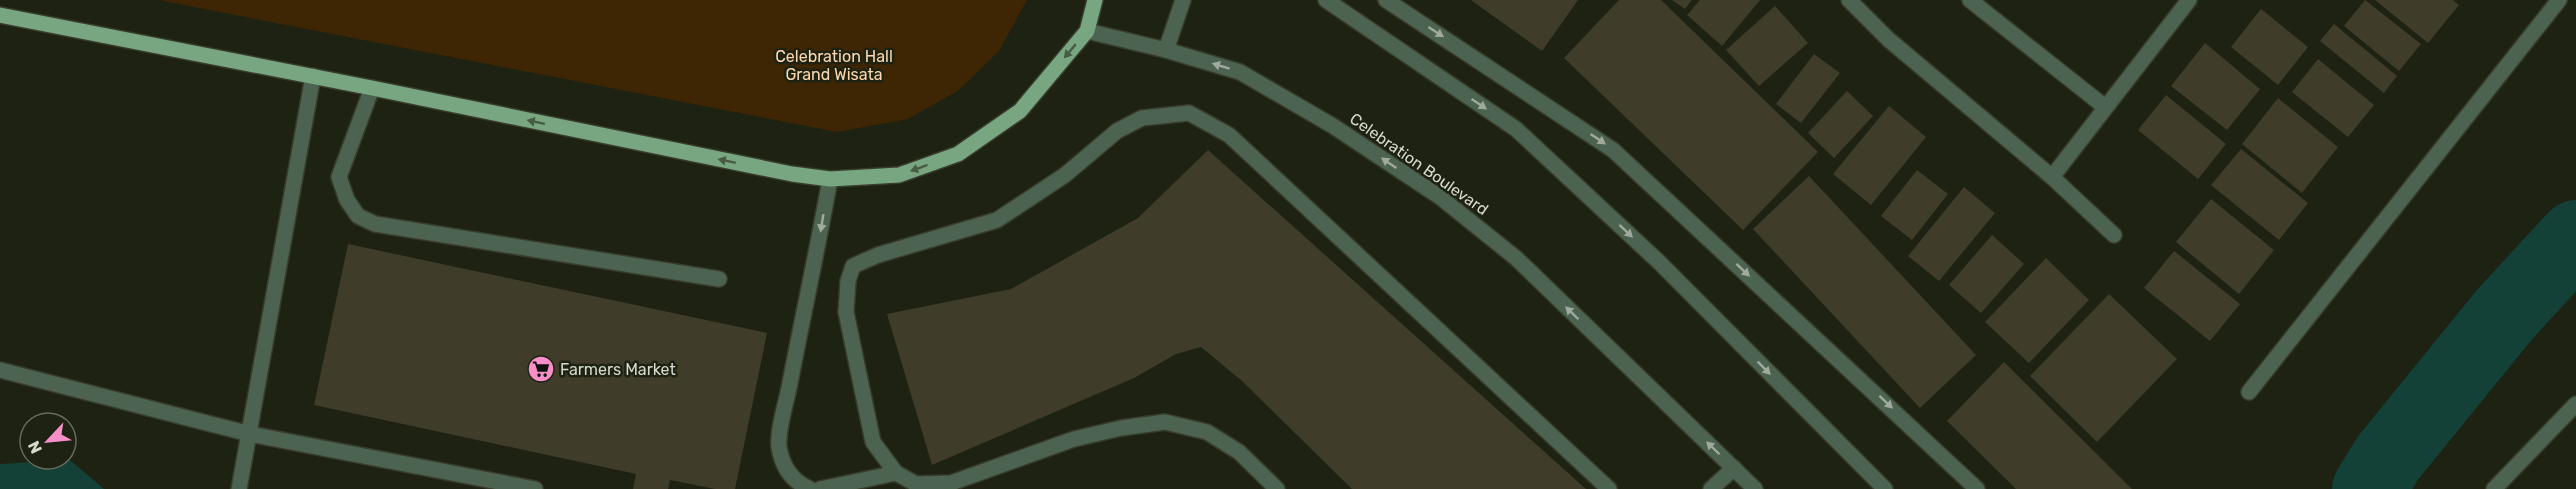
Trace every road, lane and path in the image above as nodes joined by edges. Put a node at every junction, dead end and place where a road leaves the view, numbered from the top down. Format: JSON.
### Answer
{"nodes":[{"id":1,"x":1095,"y":0,"type":"edge"},
{"id":2,"x":1183,"y":0,"type":"edge"},
{"id":3,"x":1326,"y":0,"type":"edge"},
{"id":4,"x":1386,"y":0,"type":"edge"},
{"id":5,"x":1849,"y":0,"type":"edge"},
{"id":6,"x":1970,"y":0,"type":"edge"},
{"id":7,"x":2189,"y":0,"type":"edge"},
{"id":8,"x":2559,"y":0,"type":"edge"},
{"id":9,"x":0,"y":15,"type":"edge"},
{"id":10,"x":1087,"y":31,"type":"junction"},
{"id":11,"x":1167,"y":50,"type":"junction"},
{"id":12,"x":313,"y":76,"type":"junction"},
{"id":13,"x":372,"y":88,"type":"junction"},
{"id":14,"x":2105,"y":107,"type":"junction"},
{"id":15,"x":2052,"y":177,"type":"junction"},
{"id":16,"x":830,"y":179,"type":"junction"},
{"id":17,"x":2114,"y":235,"type":"dead end"},
{"id":18,"x":719,"y":279,"type":"dead end"},
{"id":19,"x":0,"y":370,"type":"edge"},
{"id":20,"x":2249,"y":392,"type":"dead end"},
{"id":21,"x":2576,"y":405,"type":"edge"},
{"id":22,"x":250,"y":434,"type":"junction"},
{"id":23,"x":1734,"y":468,"type":"junction"},
{"id":24,"x":896,"y":472,"type":"junction"},
{"id":25,"x":239,"y":489,"type":"edge"},
{"id":26,"x":535,"y":489,"type":"edge"},
{"id":27,"x":810,"y":489,"type":"edge"},
{"id":28,"x":820,"y":489,"type":"edge"},
{"id":29,"x":1277,"y":489,"type":"edge"},
{"id":30,"x":1609,"y":489,"type":"edge"},
{"id":31,"x":1711,"y":489,"type":"edge"},
{"id":32,"x":1755,"y":489,"type":"edge"},
{"id":33,"x":1885,"y":489,"type":"edge"},
{"id":34,"x":1977,"y":489,"type":"edge"},
{"id":35,"x":2494,"y":489,"type":"edge"}],
"edges":[{"from":1,"to":10,"type":"main road"},
{"from":2,"to":11,"type":"street"},
{"from":3,"to":33,"type":"street","one_way":true},
{"from":4,"to":34,"type":"street","one_way":true},
{"from":5,"to":15,"type":"street"},
{"from":6,"to":14,"type":"street"},
{"from":7,"to":14,"type":"street"},
{"from":8,"to":20,"type":"street"},
{"from":9,"to":12,"type":"main road"},
{"from":10,"to":11,"type":"street","name":"Celebration Boulevard"},
{"from":10,"to":16,"type":"main road","one_way":true},
{"from":23,"to":11,"type":"street","name":"Celebration Boulevard","one_way":true},
{"from":12,"to":13,"type":"main road"},
{"from":12,"to":22,"type":"street"},
{"from":16,"to":13,"type":"main road","one_way":true},
{"from":13,"to":18,"type":"street"},
{"from":14,"to":15,"type":"street"},
{"from":15,"to":17,"type":"street"},
{"from":16,"to":27,"type":"street","one_way":true},
{"from":19,"to":22,"type":"street"},
{"from":21,"to":35,"type":"street"},
{"from":22,"to":25,"type":"street"},
{"from":22,"to":26,"type":"street"},
{"from":23,"to":31,"type":"street"},
{"from":23,"to":32,"type":"street","name":"Celebration Boulevard"},
{"from":24,"to":28,"type":"street"},
{"from":24,"to":29,"type":"street"},
{"from":24,"to":30,"type":"street"}]}
